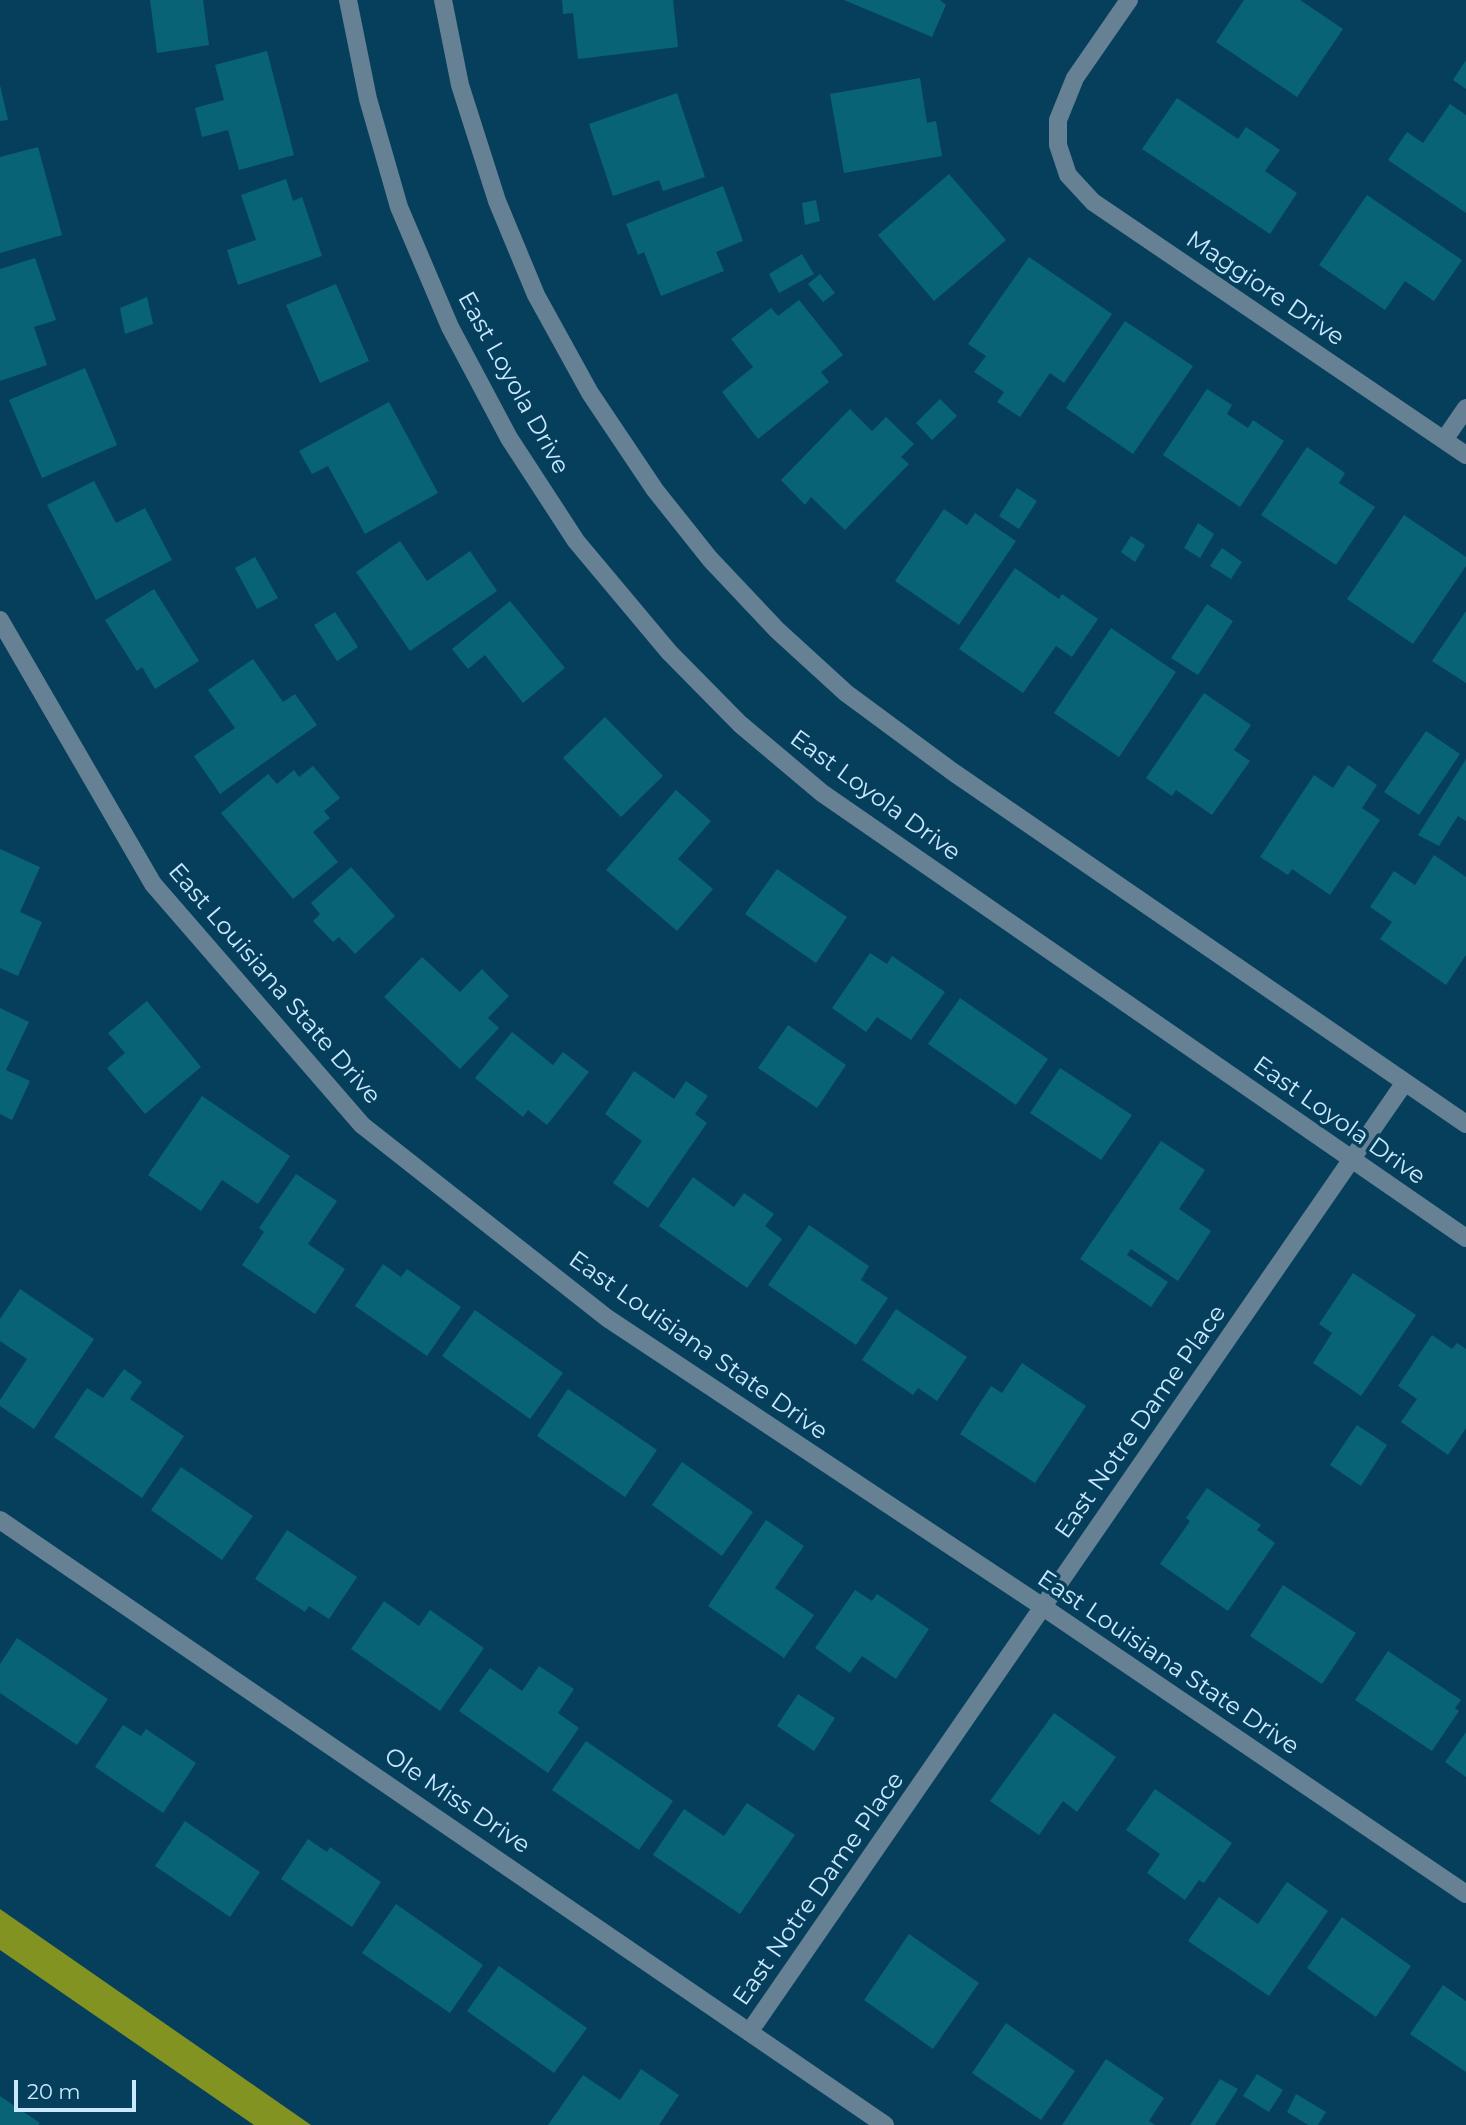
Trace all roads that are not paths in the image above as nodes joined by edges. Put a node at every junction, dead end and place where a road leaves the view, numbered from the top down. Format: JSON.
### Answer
{"nodes":[{"id":1,"x":348,"y":0,"type":"edge"},
{"id":2,"x":443,"y":0,"type":"edge"},
{"id":3,"x":1129,"y":0,"type":"edge"},
{"id":4,"x":1466,"y":408,"type":"edge"},
{"id":5,"x":1444,"y":440,"type":"junction"},
{"id":6,"x":1466,"y":455,"type":"edge"},
{"id":7,"x":2,"y":631,"type":"edge"},
{"id":8,"x":1405,"y":1082,"type":"junction"},
{"id":9,"x":1466,"y":1124,"type":"edge"},
{"id":10,"x":1352,"y":1159,"type":"junction"},
{"id":11,"x":1466,"y":1238,"type":"edge"},
{"id":12,"x":0,"y":1520,"type":"edge"},
{"id":13,"x":1043,"y":1607,"type":"junction"},
{"id":14,"x":1466,"y":1894,"type":"edge"},
{"id":15,"x":750,"y":2031,"type":"junction"},
{"id":16,"x":885,"y":2125,"type":"edge"}],
"edges":[{"from":1,"to":10,"type":"street","name":"East Loyola Drive"},
{"from":2,"to":8,"type":"street"},
{"from":3,"to":5,"type":"street","name":"Maggiore Drive"},
{"from":4,"to":5,"type":"street"},
{"from":5,"to":6,"type":"street","name":"Maggiore Drive"},
{"from":7,"to":13,"type":"street","name":"East Louisiana State Drive"},
{"from":8,"to":9,"type":"street"},
{"from":8,"to":10,"type":"street","name":"East Notre Dame Place"},
{"from":10,"to":11,"type":"street","name":"East Loyola Drive"},
{"from":10,"to":13,"type":"street","name":"East Notre Dame Place"},
{"from":12,"to":15,"type":"street","name":"Ole Miss Drive"},
{"from":13,"to":14,"type":"street","name":"East Louisiana State Drive"},
{"from":13,"to":15,"type":"street","name":"East Notre Dame Place"},
{"from":15,"to":16,"type":"street","name":"Ole Miss Drive"}]}
